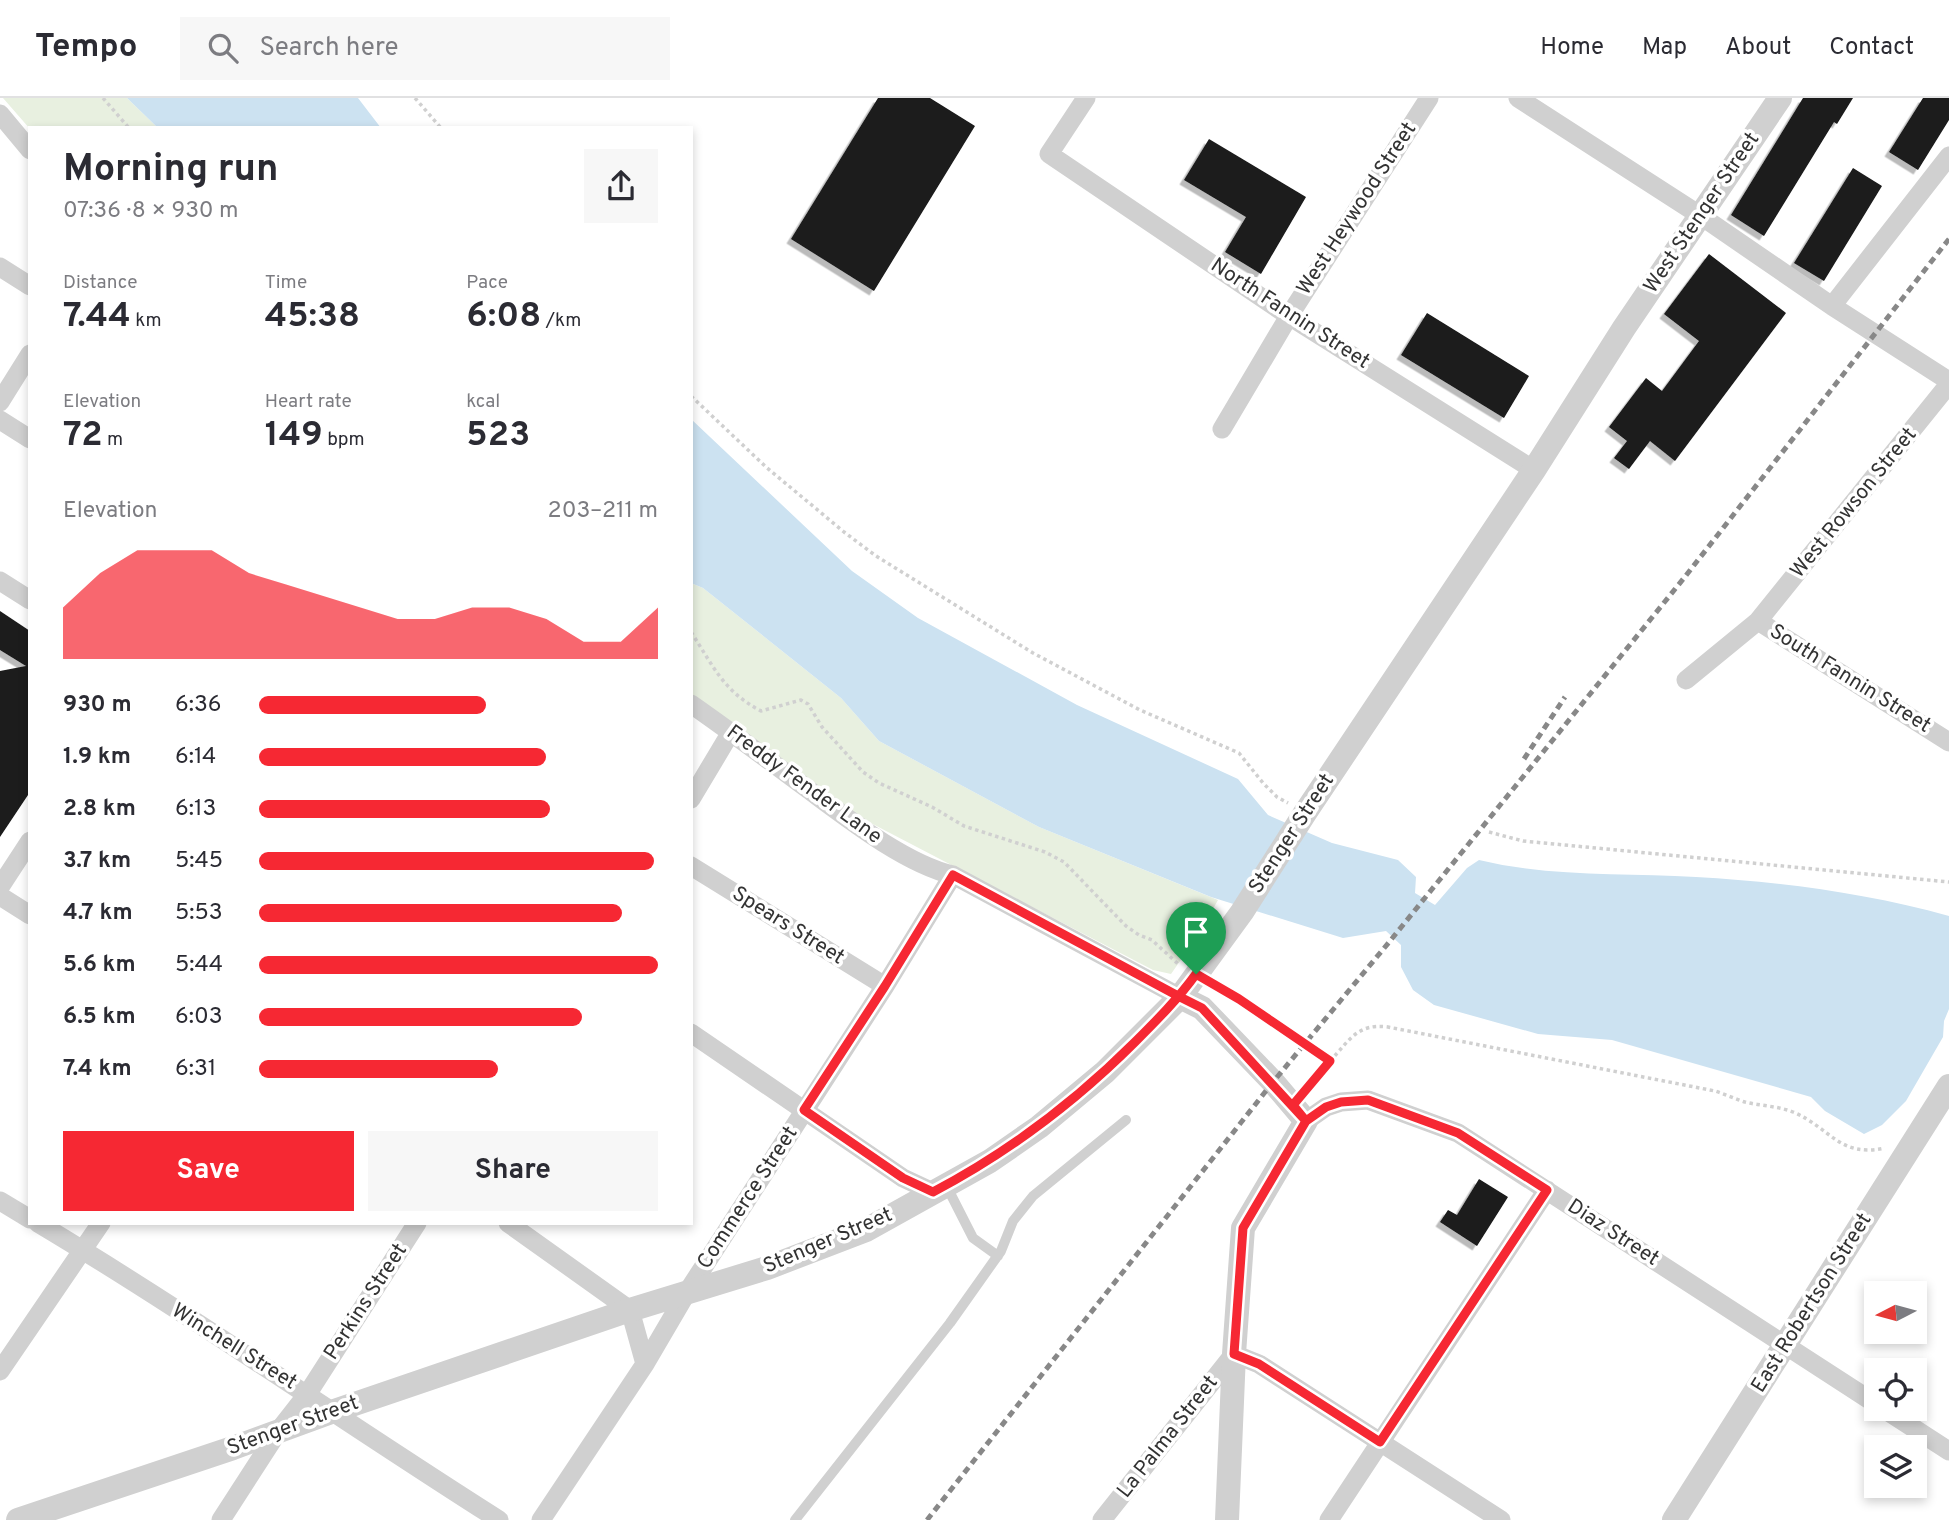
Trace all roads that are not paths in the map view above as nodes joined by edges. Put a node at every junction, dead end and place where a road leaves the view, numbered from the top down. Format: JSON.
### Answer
{"nodes":[{"id":1,"x":1086,"y":98,"type":"edge"},
{"id":2,"x":1429,"y":98,"type":"edge"},
{"id":3,"x":1518,"y":98,"type":"edge"},
{"id":4,"x":1780,"y":98,"type":"edge"},
{"id":5,"x":0,"y":114,"type":"edge"},
{"id":6,"x":28,"y":148,"type":"edge"},
{"id":7,"x":1949,"y":156,"type":"edge"},
{"id":8,"x":1701,"y":216,"type":"junction"},
{"id":9,"x":0,"y":267,"type":"edge"},
{"id":10,"x":28,"y":285,"type":"edge"},
{"id":11,"x":1832,"y":306,"type":"junction"},
{"id":12,"x":1289,"y":316,"type":"junction"},
{"id":13,"x":1624,"y":328,"type":"joint"},
{"id":14,"x":28,"y":357,"type":"edge"},
{"id":15,"x":1949,"y":382,"type":"edge"},
{"id":16,"x":0,"y":402,"type":"edge"},
{"id":17,"x":0,"y":420,"type":"edge"},
{"id":18,"x":1222,"y":429,"type":"dead end"},
{"id":19,"x":28,"y":438,"type":"edge"},
{"id":20,"x":1534,"y":470,"type":"junction"},
{"id":21,"x":0,"y":581,"type":"edge"},
{"id":22,"x":28,"y":599,"type":"edge"},
{"id":23,"x":1758,"y":621,"type":"junction"},
{"id":24,"x":1686,"y":680,"type":"dead end"},
{"id":25,"x":693,"y":705,"type":"edge"},
{"id":26,"x":731,"y":732,"type":"junction"},
{"id":27,"x":1949,"y":742,"type":"edge"},
{"id":28,"x":693,"y":796,"type":"edge"},
{"id":29,"x":28,"y":844,"type":"edge"},
{"id":30,"x":693,"y":867,"type":"edge"},
{"id":31,"x":953,"y":875,"type":"junction"},
{"id":32,"x":0,"y":887,"type":"edge"},
{"id":33,"x":0,"y":896,"type":"edge"},
{"id":34,"x":28,"y":914,"type":"edge"},
{"id":35,"x":885,"y":986,"type":"junction"},
{"id":36,"x":1180,"y":997,"type":"junction"},
{"id":37,"x":693,"y":1034,"type":"edge"},
{"id":38,"x":1949,"y":1086,"type":"edge"},
{"id":39,"x":804,"y":1110,"type":"junction"},
{"id":40,"x":1299,"y":1113,"type":"junction"},
{"id":41,"x":1126,"y":1120,"type":"dead end"},
{"id":42,"x":940,"y":1189,"type":"junction"},
{"id":43,"x":1547,"y":1190,"type":"junction"},
{"id":44,"x":0,"y":1201,"type":"edge"},
{"id":45,"x":28,"y":1218,"type":"edge"},
{"id":46,"x":41,"y":1225,"type":"edge"},
{"id":47,"x":100,"y":1225,"type":"edge"},
{"id":48,"x":416,"y":1225,"type":"edge"},
{"id":49,"x":511,"y":1225,"type":"edge"},
{"id":50,"x":84,"y":1251,"type":"junction"},
{"id":51,"x":998,"y":1256,"type":"junction"},
{"id":52,"x":686,"y":1294,"type":"junction"},
{"id":53,"x":630,"y":1310,"type":"junction"},
{"id":54,"x":1786,"y":1345,"type":"junction"},
{"id":55,"x":1234,"y":1354,"type":"junction"},
{"id":56,"x":645,"y":1364,"type":"junction"},
{"id":57,"x":0,"y":1371,"type":"edge"},
{"id":58,"x":308,"y":1393,"type":"junction"},
{"id":59,"x":1864,"y":1396,"type":"edge"},
{"id":60,"x":334,"y":1411,"type":"junction"},
{"id":61,"x":1903,"y":1421,"type":"edge"},
{"id":62,"x":279,"y":1430,"type":"junction"},
{"id":63,"x":1380,"y":1442,"type":"junction"},
{"id":64,"x":1949,"y":1451,"type":"edge"},
{"id":65,"x":18,"y":1520,"type":"edge"},
{"id":66,"x":221,"y":1520,"type":"edge"},
{"id":67,"x":499,"y":1520,"type":"edge"},
{"id":68,"x":541,"y":1520,"type":"edge"},
{"id":69,"x":795,"y":1520,"type":"edge"},
{"id":70,"x":1102,"y":1520,"type":"edge"},
{"id":71,"x":1227,"y":1520,"type":"edge"},
{"id":72,"x":1329,"y":1520,"type":"edge"},
{"id":73,"x":1501,"y":1520,"type":"edge"},
{"id":74,"x":1674,"y":1520,"type":"edge"}],
"edges":[{"from":1,"to":12,"type":"street","name":"North Fannin Street"},
{"from":2,"to":12,"type":"street","name":"West Heywood Street"},
{"from":3,"to":8,"type":"street"},
{"from":4,"to":8,"type":"street","name":"West Stenger Street"},
{"from":5,"to":6,"type":"street"},
{"from":7,"to":11,"type":"street"},
{"from":8,"to":11,"type":"street"},
{"from":8,"to":13,"type":"street","name":"West Stenger Street"},
{"from":9,"to":10,"type":"street"},
{"from":11,"to":15,"type":"street"},
{"from":12,"to":18,"type":"street","name":"West Heywood Street"},
{"from":12,"to":20,"type":"street","name":"North Fannin Street"},
{"from":13,"to":20,"type":"street","name":"Stenger Street"},
{"from":14,"to":16,"type":"street"},
{"from":15,"to":23,"type":"street","name":"West Rowson Street"},
{"from":17,"to":19,"type":"street"},
{"from":20,"to":36,"type":"street","name":"Stenger Street"},
{"from":21,"to":22,"type":"street"},
{"from":23,"to":24,"type":"street","name":"South Fannin Street"},
{"from":23,"to":27,"type":"street","name":"South Fannin Street"},
{"from":25,"to":26,"type":"street","name":"Freddy Fender Lane"},
{"from":26,"to":28,"type":"street"},
{"from":26,"to":31,"type":"street","name":"Freddy Fender Lane"},
{"from":29,"to":32,"type":"street"},
{"from":30,"to":35,"type":"street","name":"Spears Street"},
{"from":31,"to":35,"type":"street","name":"Commerce Street"},
{"from":31,"to":36,"type":"street","name":"Freddy Fender Lane"},
{"from":33,"to":34,"type":"street"},
{"from":35,"to":39,"type":"street","name":"Commerce Street"},
{"from":36,"to":40,"type":"street","name":"Freddy Fender Lane"},
{"from":36,"to":42,"type":"street","name":"Stenger Street"},
{"from":37,"to":39,"type":"street"},
{"from":38,"to":54,"type":"street","name":"East Robertson Street"},
{"from":39,"to":42,"type":"street"},
{"from":39,"to":52,"type":"street","name":"Commerce Street"},
{"from":40,"to":43,"type":"street","name":"Diaz Street"},
{"from":40,"to":55,"type":"street"},
{"from":41,"to":51,"type":"lane"},
{"from":42,"to":51,"type":"lane"},
{"from":42,"to":52,"type":"street","name":"Stenger Street"},
{"from":43,"to":54,"type":"street","name":"Diaz Street"},
{"from":43,"to":63,"type":"street"},
{"from":44,"to":45,"type":"street"},
{"from":46,"to":50,"type":"street","name":"Winchell Street"},
{"from":47,"to":50,"type":"street"},
{"from":48,"to":58,"type":"street","name":"Perkins Street"},
{"from":49,"to":53,"type":"street"},
{"from":50,"to":57,"type":"street"},
{"from":50,"to":58,"type":"street","name":"Winchell Street"},
{"from":51,"to":69,"type":"lane"},
{"from":52,"to":53,"type":"street","name":"Stenger Street"},
{"from":52,"to":56,"type":"street","name":"Commerce Street"},
{"from":53,"to":56,"type":"street"},
{"from":53,"to":60,"type":"street","name":"Stenger Street"},
{"from":54,"to":59,"type":"street","name":"Diaz Street"},
{"from":54,"to":74,"type":"street","name":"East Robertson Street"},
{"from":55,"to":63,"type":"street"},
{"from":55,"to":70,"type":"street","name":"La Palma Street"},
{"from":55,"to":71,"type":"street"},
{"from":56,"to":68,"type":"street","name":"Commerce Street"},
{"from":58,"to":60,"type":"street","name":"Winchell Street"},
{"from":58,"to":62,"type":"street","name":"Perkins Street"},
{"from":60,"to":62,"type":"street","name":"Stenger Street"},
{"from":60,"to":67,"type":"street","name":"Winchell Street"},
{"from":61,"to":64,"type":"street"},
{"from":62,"to":65,"type":"street","name":"Stenger Street"},
{"from":62,"to":66,"type":"street","name":"Perkins Street"},
{"from":63,"to":72,"type":"street"},
{"from":63,"to":73,"type":"street"}]}
